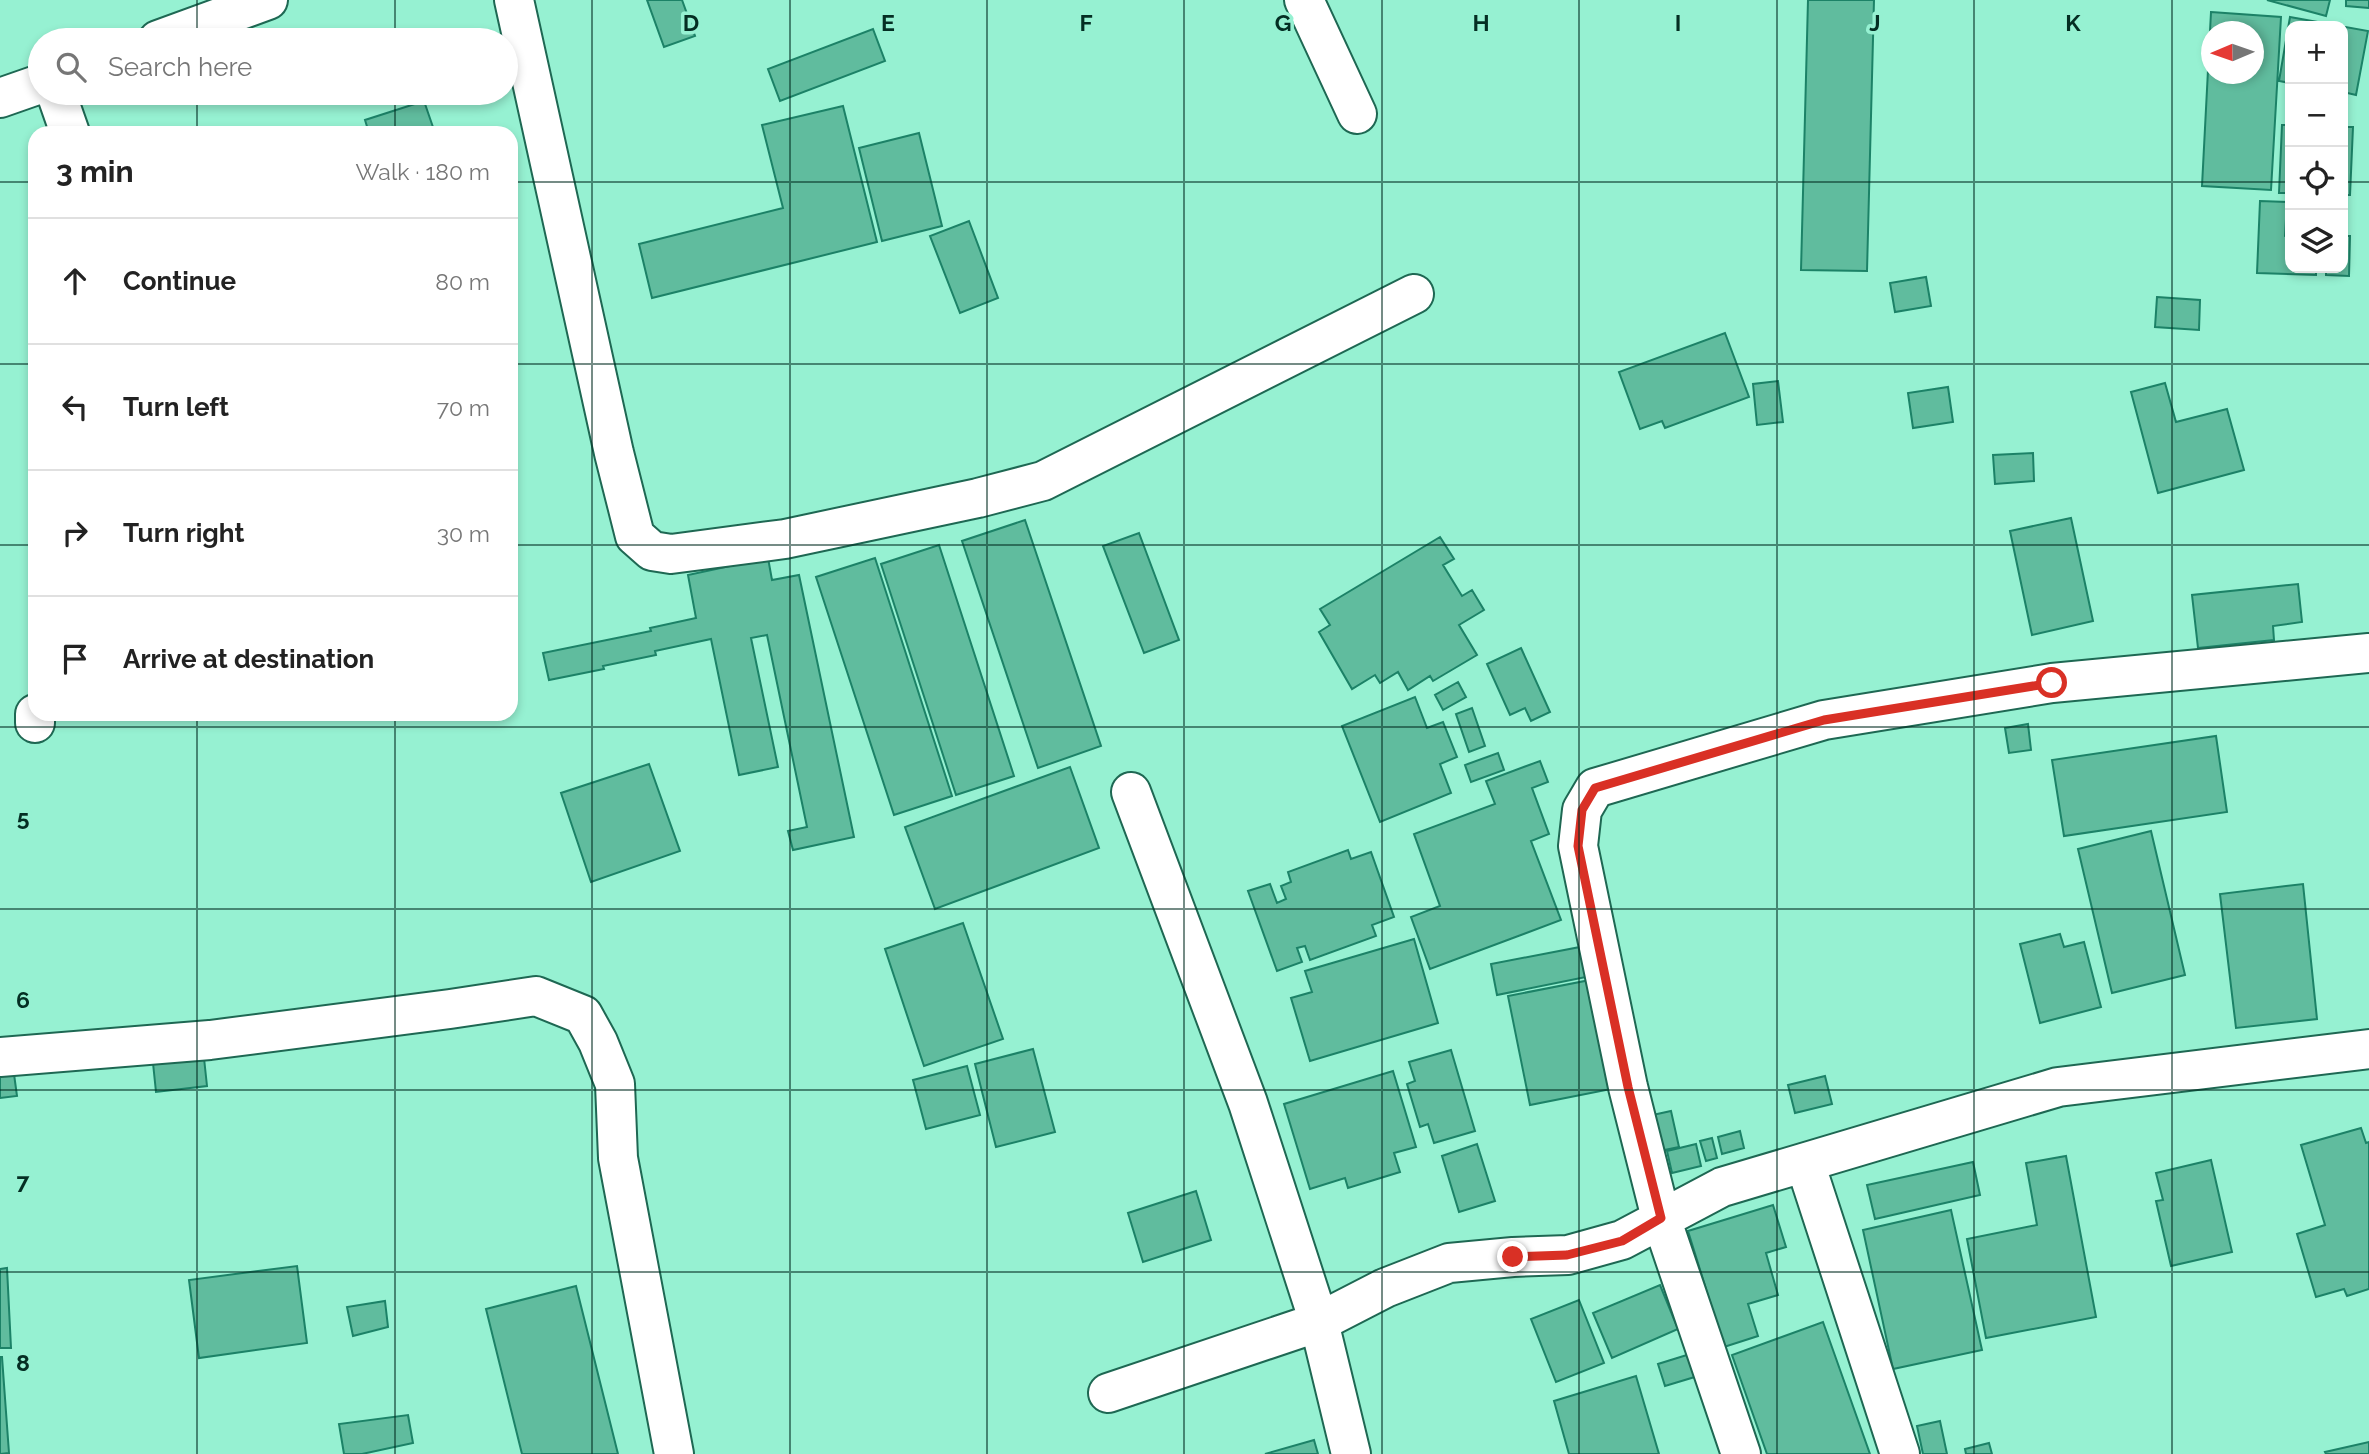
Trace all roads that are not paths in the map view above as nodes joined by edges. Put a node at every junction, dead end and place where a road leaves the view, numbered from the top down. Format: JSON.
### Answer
{"nodes":[{"id":1,"x":268,"y":0,"type":"edge"},
{"id":2,"x":514,"y":0,"type":"edge"},
{"id":3,"x":1304,"y":0,"type":"edge"},
{"id":4,"x":191,"y":28,"type":"edge"},
{"id":5,"x":28,"y":88,"type":"edge"},
{"id":6,"x":0,"y":99,"type":"edge"},
{"id":7,"x":60,"y":105,"type":"edge"},
{"id":8,"x":1357,"y":114,"type":"dead end"},
{"id":9,"x":68,"y":126,"type":"edge"},
{"id":10,"x":1414,"y":294,"type":"dead end"},
{"id":11,"x":2369,"y":653,"type":"edge"},
{"id":12,"x":1131,"y":792,"type":"dead end"},
{"id":13,"x":2369,"y":1049,"type":"edge"},
{"id":14,"x":0,"y":1057,"type":"edge"},
{"id":15,"x":1805,"y":1163,"type":"junction"},
{"id":16,"x":1661,"y":1218,"type":"junction"},
{"id":17,"x":1319,"y":1322,"type":"junction"},
{"id":18,"x":1108,"y":1393,"type":"dead end"},
{"id":19,"x":674,"y":1454,"type":"edge"},
{"id":20,"x":1350,"y":1454,"type":"edge"},
{"id":21,"x":1741,"y":1454,"type":"edge"},
{"id":22,"x":1900,"y":1454,"type":"edge"}],
"edges":[{"from":1,"to":4,"type":"street"},
{"from":2,"to":10,"type":"street"},
{"from":3,"to":8,"type":"street"},
{"from":5,"to":6,"type":"street"},
{"from":7,"to":9,"type":"street"},
{"from":11,"to":16,"type":"street"},
{"from":12,"to":17,"type":"street"},
{"from":13,"to":15,"type":"street"},
{"from":14,"to":19,"type":"street"},
{"from":15,"to":16,"type":"street"},
{"from":15,"to":22,"type":"street"},
{"from":16,"to":17,"type":"street"},
{"from":16,"to":21,"type":"street"},
{"from":17,"to":18,"type":"street"},
{"from":17,"to":20,"type":"street"}]}
